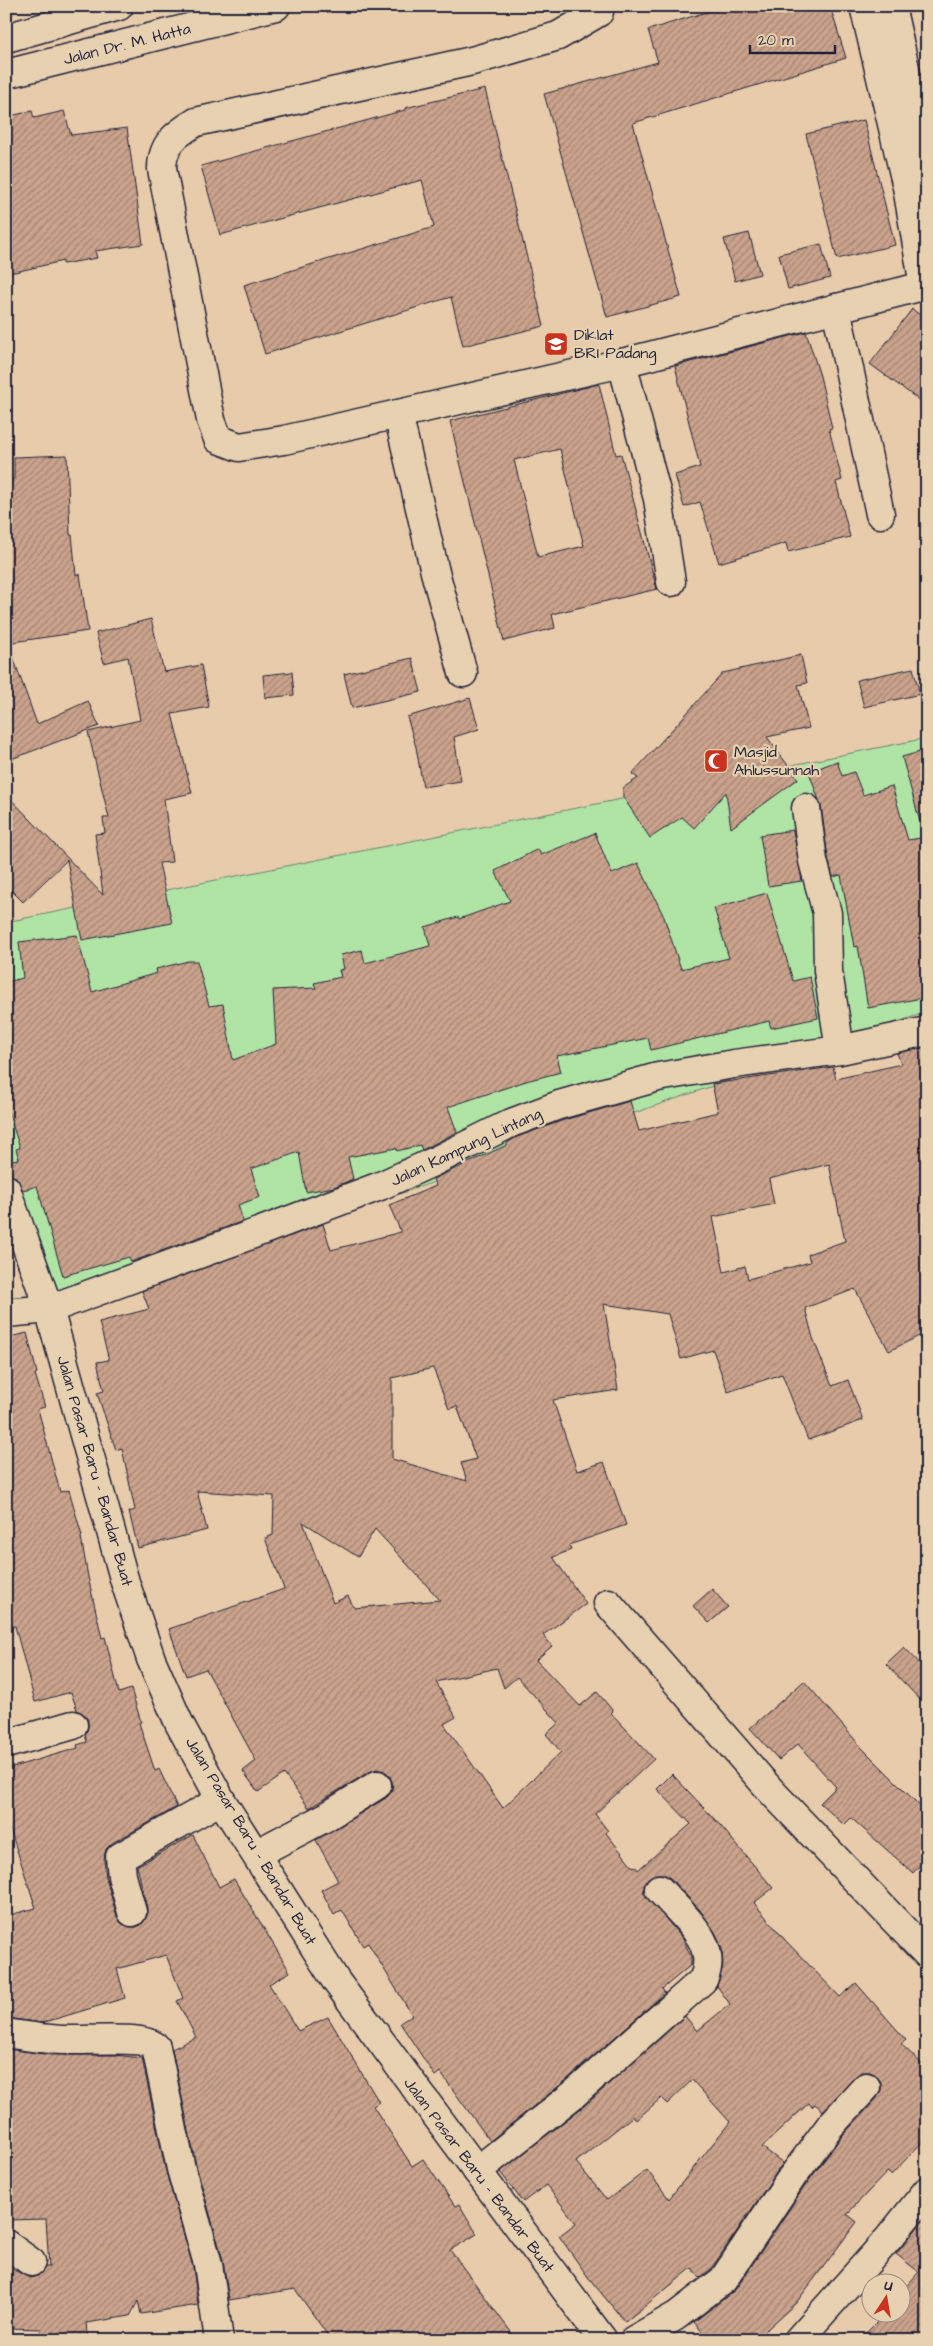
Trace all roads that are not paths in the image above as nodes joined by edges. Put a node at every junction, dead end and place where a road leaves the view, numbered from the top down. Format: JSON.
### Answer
{"nodes":[{"id":1,"x":119,"y":6,"type":"edge"},
{"id":2,"x":276,"y":6,"type":"edge"},
{"id":3,"x":864,"y":6,"type":"edge"},
{"id":4,"x":604,"y":8,"type":"edge"},
{"id":5,"x":885,"y":23,"type":"edge"},
{"id":6,"x":18,"y":35,"type":"edge"},
{"id":7,"x":38,"y":66,"type":"junction"},
{"id":8,"x":6,"y":74,"type":"edge"},
{"id":9,"x":927,"y":165,"type":"edge"},
{"id":10,"x":925,"y":285,"type":"edge"},
{"id":11,"x":836,"y":308,"type":"junction"},
{"id":12,"x":622,"y":363,"type":"junction"},
{"id":13,"x":398,"y":414,"type":"junction"},
{"id":14,"x":880,"y":514,"type":"dead end"},
{"id":15,"x":671,"y":582,"type":"dead end"},
{"id":16,"x":463,"y":673,"type":"dead end"},
{"id":17,"x":806,"y":808,"type":"dead end"},
{"id":18,"x":927,"y":1031,"type":"edge"},
{"id":19,"x":840,"y":1050,"type":"junction"},
{"id":20,"x":6,"y":1189,"type":"edge"},
{"id":21,"x":48,"y":1309,"type":"junction"},
{"id":22,"x":6,"y":1313,"type":"edge"},
{"id":23,"x":608,"y":1603,"type":"dead end"},
{"id":24,"x":73,"y":1725,"type":"dead end"},
{"id":25,"x":6,"y":1744,"type":"edge"},
{"id":26,"x":377,"y":1785,"type":"dead end"},
{"id":27,"x":221,"y":1800,"type":"junction"},
{"id":28,"x":256,"y":1854,"type":"junction"},
{"id":29,"x":659,"y":1889,"type":"dead end"},
{"id":30,"x":132,"y":1912,"type":"dead end"},
{"id":31,"x":920,"y":1947,"type":"edge"},
{"id":32,"x":6,"y":2033,"type":"edge"},
{"id":33,"x":866,"y":2087,"type":"dead end"},
{"id":34,"x":476,"y":2171,"type":"junction"},
{"id":35,"x":927,"y":2191,"type":"edge"},
{"id":36,"x":6,"y":2244,"type":"edge"},
{"id":37,"x":31,"y":2262,"type":"dead end"},
{"id":38,"x":219,"y":2340,"type":"edge"},
{"id":39,"x":602,"y":2340,"type":"edge"},
{"id":40,"x":634,"y":2340,"type":"edge"},
{"id":41,"x":798,"y":2340,"type":"edge"}],
"edges":[{"from":1,"to":6,"type":"street"},
{"from":2,"to":7,"type":"street","name":"Jalan Dr. M. Hatta"},
{"from":3,"to":5,"type":"street"},
{"from":4,"to":13,"type":"street"},
{"from":5,"to":9,"type":"street"},
{"from":5,"to":10,"type":"street"},
{"from":6,"to":7,"type":"street"},
{"from":7,"to":8,"type":"street","name":"Jalan Dr. M. Hatta"},
{"from":10,"to":11,"type":"street"},
{"from":11,"to":12,"type":"street"},
{"from":11,"to":14,"type":"street"},
{"from":12,"to":13,"type":"street"},
{"from":12,"to":15,"type":"street"},
{"from":13,"to":16,"type":"street"},
{"from":17,"to":19,"type":"street"},
{"from":18,"to":19,"type":"street","name":"Jalan Kampung Lintang"},
{"from":19,"to":21,"type":"street","name":"Jalan Kampung Lintang"},
{"from":20,"to":21,"type":"street","name":"Jalan Pasar Baru - Bandar Buat"},
{"from":21,"to":22,"type":"street","name":"Jalan Kampung Lintang"},
{"from":21,"to":27,"type":"street","name":"Jalan Pasar Baru - Bandar Buat"},
{"from":23,"to":31,"type":"street"},
{"from":24,"to":25,"type":"street"},
{"from":26,"to":28,"type":"street"},
{"from":27,"to":28,"type":"street","name":"Jalan Pasar Baru - Bandar Buat"},
{"from":27,"to":30,"type":"street"},
{"from":28,"to":34,"type":"street","name":"Jalan Pasar Baru - Bandar Buat"},
{"from":29,"to":34,"type":"street"},
{"from":32,"to":38,"type":"street"},
{"from":33,"to":40,"type":"street"},
{"from":34,"to":39,"type":"street","name":"Jalan Pasar Baru - Bandar Buat"},
{"from":35,"to":41,"type":"street"},
{"from":36,"to":37,"type":"street"}]}
